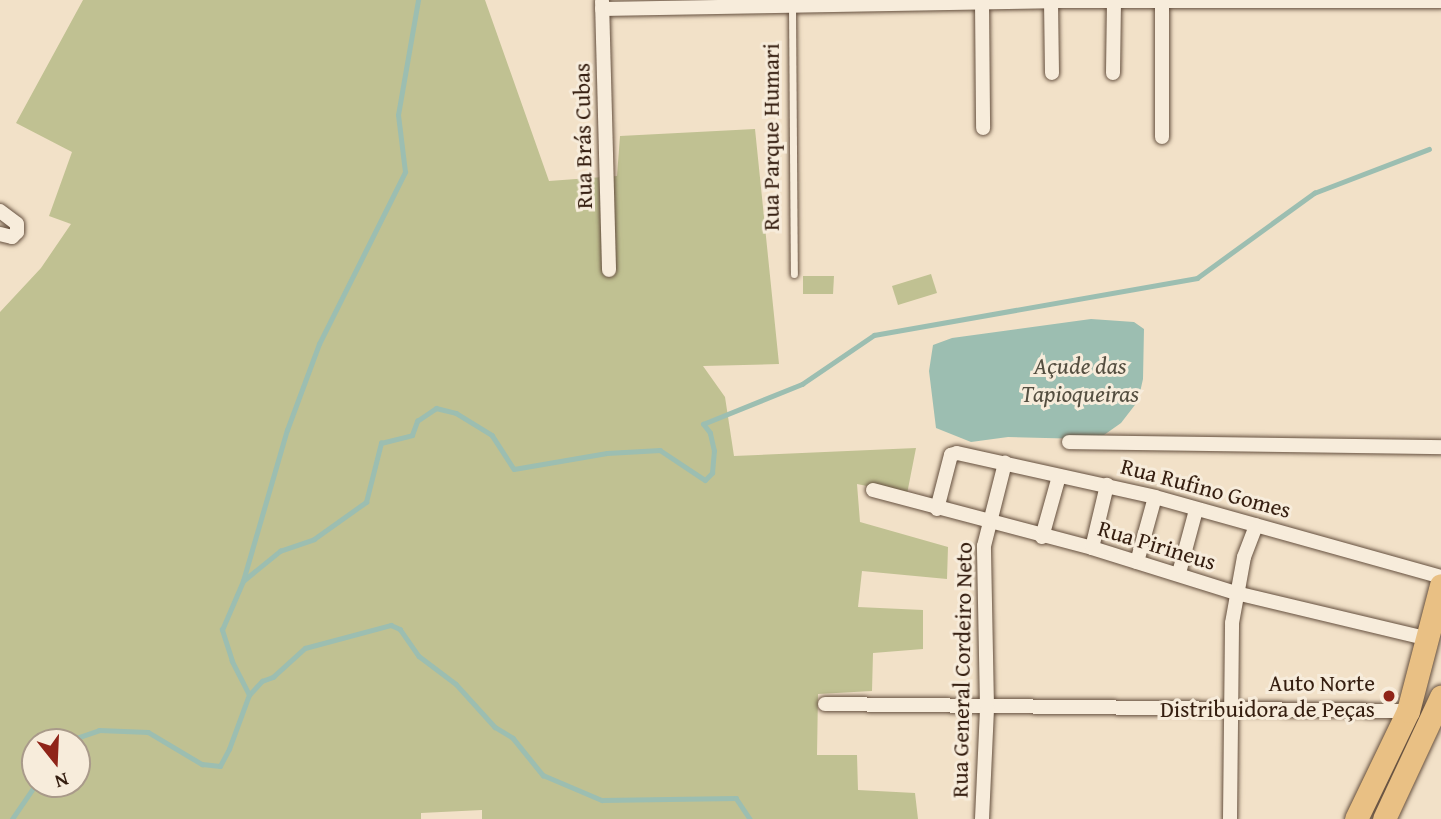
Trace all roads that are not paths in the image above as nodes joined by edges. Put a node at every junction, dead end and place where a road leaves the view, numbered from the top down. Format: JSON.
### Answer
{"nodes":[{"id":1,"x":1051,"y":1,"type":"edge"},
{"id":2,"x":1114,"y":1,"type":"edge"},
{"id":3,"x":1162,"y":1,"type":"edge"},
{"id":4,"x":1441,"y":1,"type":"edge"},
{"id":5,"x":982,"y":2,"type":"junction"},
{"id":6,"x":792,"y":3,"type":"edge"},
{"id":7,"x":602,"y":4,"type":"edge"},
{"id":8,"x":1052,"y":73,"type":"dead end"},
{"id":9,"x":1113,"y":73,"type":"dead end"},
{"id":10,"x":982,"y":128,"type":"dead end"},
{"id":11,"x":1162,"y":137,"type":"dead end"},
{"id":12,"x":0,"y":211,"type":"edge"},
{"id":13,"x":0,"y":234,"type":"edge"},
{"id":14,"x":609,"y":270,"type":"dead end"},
{"id":15,"x":794,"y":274,"type":"dead end"},
{"id":16,"x":1069,"y":442,"type":"dead end"},
{"id":17,"x":1441,"y":447,"type":"edge"},
{"id":18,"x":1005,"y":463,"type":"junction"},
{"id":19,"x":1059,"y":476,"type":"junction"},
{"id":20,"x":1107,"y":485,"type":"junction"},
{"id":21,"x":873,"y":490,"type":"dead end"},
{"id":22,"x":1155,"y":497,"type":"junction"},
{"id":23,"x":937,"y":509,"type":"junction"},
{"id":24,"x":1196,"y":510,"type":"junction"},
{"id":25,"x":989,"y":522,"type":"junction"},
{"id":26,"x":1256,"y":525,"type":"junction"},
{"id":27,"x":1042,"y":537,"type":"junction"},
{"id":28,"x":1092,"y":548,"type":"junction"},
{"id":29,"x":1137,"y":562,"type":"junction"},
{"id":30,"x":1179,"y":573,"type":"junction"},
{"id":31,"x":1441,"y":577,"type":"edge"},
{"id":32,"x":1441,"y":586,"type":"edge"},
{"id":33,"x":1236,"y":593,"type":"junction"},
{"id":34,"x":1429,"y":639,"type":"junction"},
{"id":35,"x":1441,"y":698,"type":"edge"},
{"id":36,"x":825,"y":704,"type":"dead end"},
{"id":37,"x":987,"y":707,"type":"junction"},
{"id":38,"x":1230,"y":710,"type":"junction"},
{"id":39,"x":1408,"y":711,"type":"junction"},
{"id":40,"x":982,"y":819,"type":"edge"},
{"id":41,"x":1230,"y":819,"type":"edge"},
{"id":42,"x":1356,"y":819,"type":"edge"},
{"id":43,"x":1384,"y":819,"type":"edge"}],
"edges":[{"from":1,"to":2,"type":"street"},
{"from":1,"to":5,"type":"street"},
{"from":1,"to":8,"type":"street"},
{"from":2,"to":3,"type":"street"},
{"from":2,"to":9,"type":"street"},
{"from":3,"to":4,"type":"street"},
{"from":3,"to":11,"type":"street"},
{"from":5,"to":6,"type":"street"},
{"from":5,"to":10,"type":"street"},
{"from":6,"to":7,"type":"street"},
{"from":6,"to":15,"type":"lane","name":"Rua Parque Humari"},
{"from":7,"to":14,"type":"street","name":"Rua Brás Cubas"},
{"from":12,"to":13,"type":"street"},
{"from":16,"to":17,"type":"street"},
{"from":18,"to":19,"type":"street","name":"Rua Rufino Gomes"},
{"from":18,"to":23,"type":"street","name":"Rua Rufino Gomes"},
{"from":18,"to":25,"type":"street","name":"Rua General Cordeiro Neto"},
{"from":19,"to":20,"type":"street","name":"Rua Rufino Gomes"},
{"from":19,"to":27,"type":"street"},
{"from":20,"to":22,"type":"street","name":"Rua Rufino Gomes"},
{"from":20,"to":28,"type":"street"},
{"from":21,"to":23,"type":"street","name":"Rua Pirineus"},
{"from":22,"to":24,"type":"street","name":"Rua Rufino Gomes"},
{"from":22,"to":29,"type":"street"},
{"from":23,"to":25,"type":"street","name":"Rua Pirineus"},
{"from":24,"to":26,"type":"street","name":"Rua Rufino Gomes"},
{"from":24,"to":30,"type":"street"},
{"from":25,"to":27,"type":"street","name":"Rua Pirineus"},
{"from":25,"to":37,"type":"street","name":"Rua General Cordeiro Neto"},
{"from":26,"to":31,"type":"street","name":"Rua Rufino Gomes"},
{"from":26,"to":33,"type":"street"},
{"from":27,"to":28,"type":"street","name":"Rua Pirineus"},
{"from":28,"to":29,"type":"street","name":"Rua Pirineus"},
{"from":29,"to":30,"type":"street","name":"Rua Pirineus"},
{"from":30,"to":33,"type":"street","name":"Rua Pirineus"},
{"from":32,"to":34,"type":"main road"},
{"from":33,"to":34,"type":"street","name":"Rua Pirineus"},
{"from":33,"to":38,"type":"street"},
{"from":34,"to":39,"type":"main road"},
{"from":35,"to":43,"type":"main road"},
{"from":36,"to":37,"type":"street"},
{"from":37,"to":38,"type":"street"},
{"from":37,"to":40,"type":"street","name":"Rua General Cordeiro Neto"},
{"from":38,"to":39,"type":"street"},
{"from":38,"to":41,"type":"street"},
{"from":39,"to":42,"type":"main road"}]}
